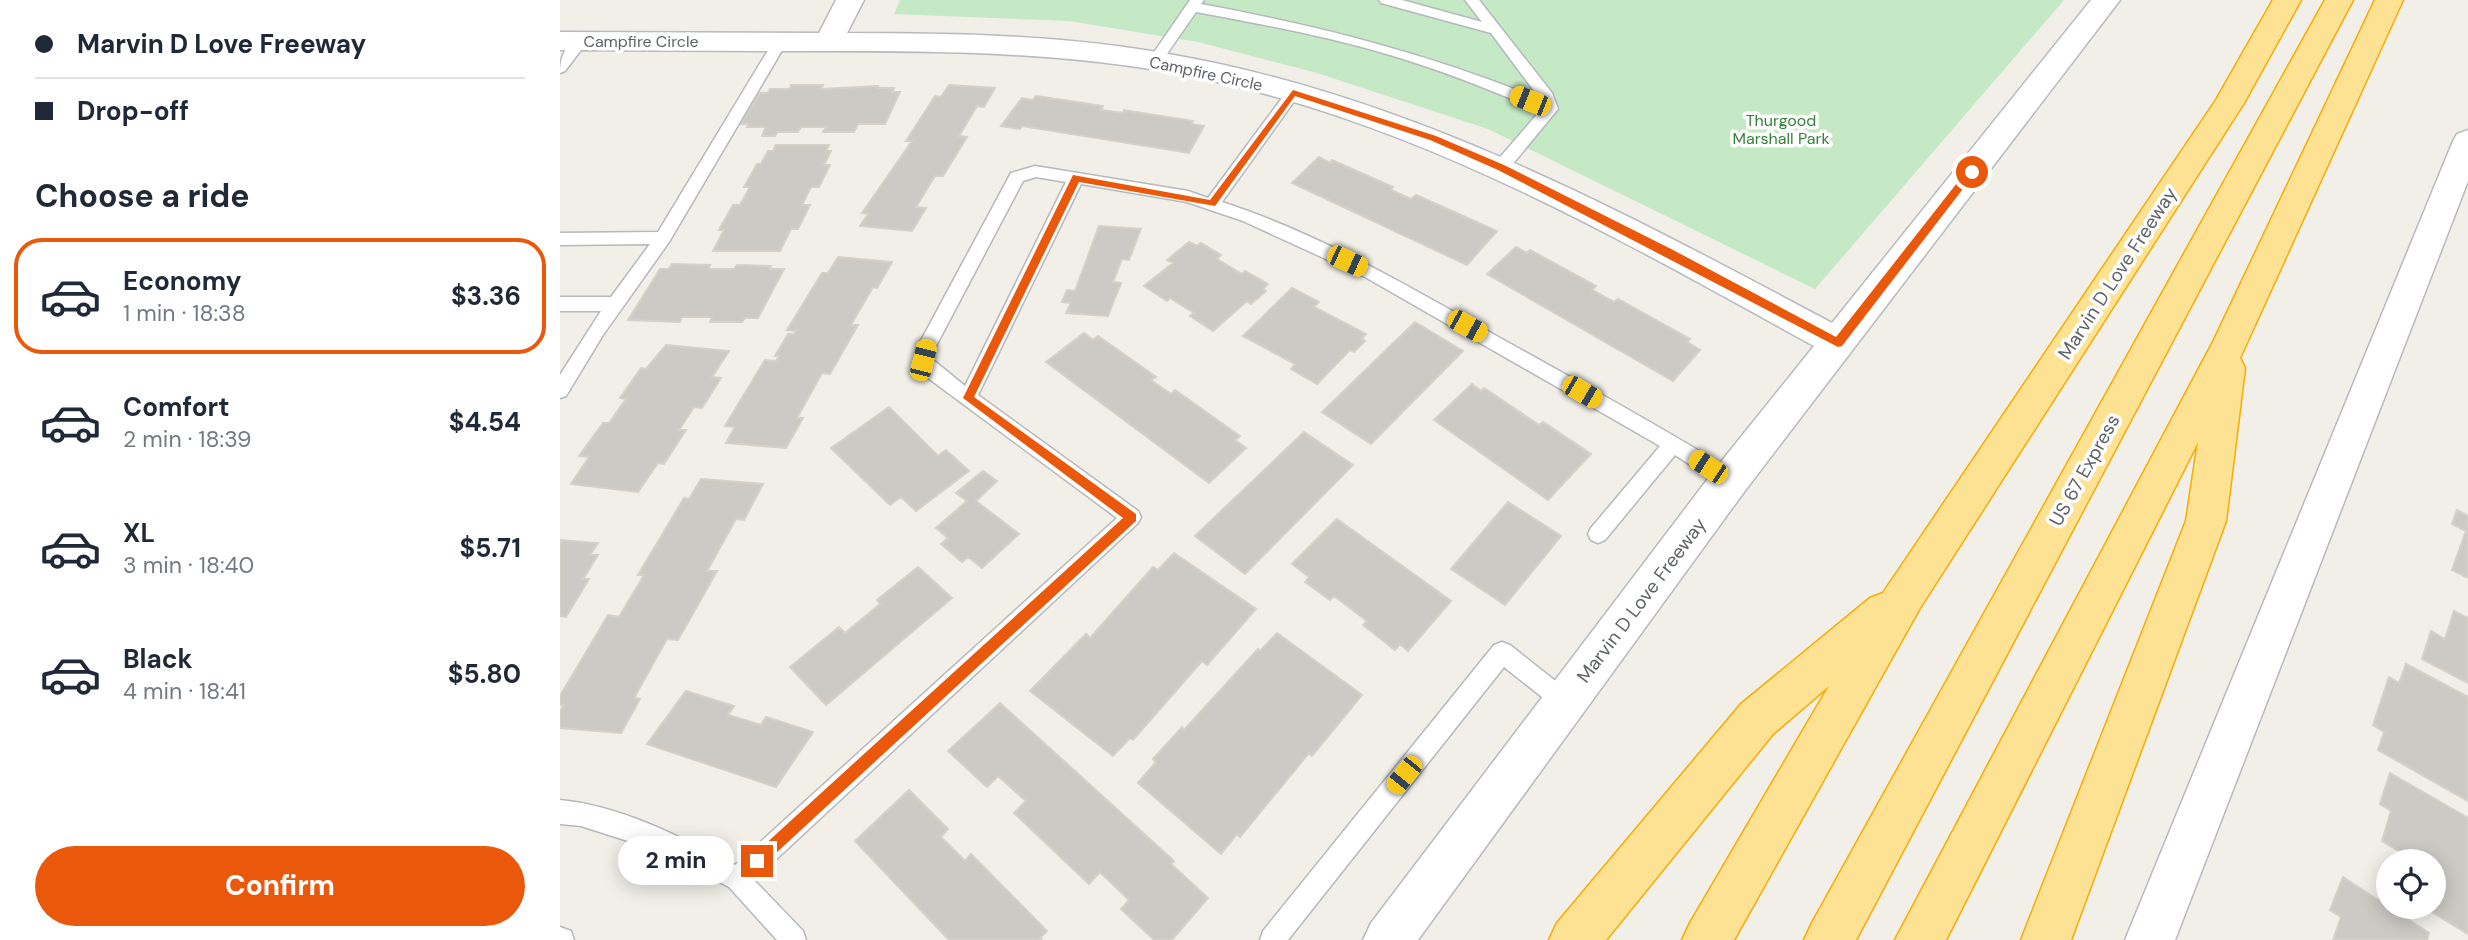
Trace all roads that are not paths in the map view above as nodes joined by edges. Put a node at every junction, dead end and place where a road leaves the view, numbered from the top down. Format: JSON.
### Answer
{"nodes":[{"id":1,"x":850,"y":0,"type":"edge"},
{"id":2,"x":1386,"y":0,"type":"edge"},
{"id":3,"x":1472,"y":0,"type":"edge"},
{"id":4,"x":2106,"y":0,"type":"edge"},
{"id":5,"x":2287,"y":0,"type":"edge"},
{"id":6,"x":2339,"y":0,"type":"edge"},
{"id":7,"x":2389,"y":0,"type":"edge"},
{"id":8,"x":1195,"y":4,"type":"edge"},
{"id":9,"x":1495,"y":30,"type":"junction"},
{"id":10,"x":570,"y":41,"type":"edge"},
{"id":11,"x":829,"y":41,"type":"junction"},
{"id":12,"x":780,"y":42,"type":"junction"},
{"id":13,"x":1155,"y":61,"type":"junction"},
{"id":14,"x":560,"y":68,"type":"edge"},
{"id":15,"x":1293,"y":93,"type":"junction"},
{"id":16,"x":1550,"y":109,"type":"junction"},
{"id":17,"x":2468,"y":141,"type":"edge"},
{"id":18,"x":1501,"y":167,"type":"junction"},
{"id":19,"x":1076,"y":178,"type":"junction"},
{"id":20,"x":1212,"y":204,"type":"junction"},
{"id":21,"x":663,"y":238,"type":"junction"},
{"id":22,"x":560,"y":239,"type":"edge"},
{"id":23,"x":560,"y":304,"type":"edge"},
{"id":24,"x":618,"y":304,"type":"junction"},
{"id":25,"x":2231,"y":341,"type":"junction"},
{"id":26,"x":1838,"y":343,"type":"junction"},
{"id":27,"x":560,"y":391,"type":"edge"},
{"id":28,"x":968,"y":398,"type":"junction"},
{"id":29,"x":1672,"y":444,"type":"junction"},
{"id":30,"x":1730,"y":480,"type":"junction"},
{"id":31,"x":1598,"y":534,"type":"dead end"},
{"id":32,"x":1905,"y":595,"type":"junction"},
{"id":33,"x":1565,"y":702,"type":"junction"},
{"id":34,"x":560,"y":812,"type":"edge"},
{"id":35,"x":737,"y":879,"type":"junction"},
{"id":36,"x":794,"y":940,"type":"edge"},
{"id":37,"x":1272,"y":940,"type":"edge"},
{"id":38,"x":1388,"y":940,"type":"edge"},
{"id":39,"x":1574,"y":940,"type":"edge"},
{"id":40,"x":1707,"y":940,"type":"edge"},
{"id":41,"x":1829,"y":940,"type":"edge"},
{"id":42,"x":1920,"y":940,"type":"edge"},
{"id":43,"x":2046,"y":940,"type":"edge"},
{"id":44,"x":2150,"y":940,"type":"edge"}],
"edges":[{"from":1,"to":11,"type":"main road"},
{"from":2,"to":9,"type":"lane"},
{"from":3,"to":9,"type":"lane"},
{"from":4,"to":26,"type":"main road","name":"Marvin D Love Freeway"},
{"from":5,"to":32,"type":"highway","name":"Marvin D Love Freeway"},
{"from":6,"to":41,"type":"highway","name":"US 67 Express"},
{"from":7,"to":25,"type":"highway"},
{"from":8,"to":13,"type":"lane"},
{"from":8,"to":16,"type":"lane"},
{"from":9,"to":16,"type":"lane"},
{"from":10,"to":12,"type":"main road","name":"Campfire Circle"},
{"from":10,"to":14,"type":"lane"},
{"from":11,"to":12,"type":"main road","name":"Campfire Circle"},
{"from":11,"to":13,"type":"main road","name":"Campfire Circle"},
{"from":12,"to":21,"type":"lane"},
{"from":13,"to":15,"type":"main road","name":"Campfire Circle"},
{"from":15,"to":18,"type":"main road","name":"Campfire Circle"},
{"from":15,"to":20,"type":"lane"},
{"from":16,"to":18,"type":"lane"},
{"from":17,"to":44,"type":"main road"},
{"from":18,"to":26,"type":"main road","name":"Campfire Circle"},
{"from":19,"to":20,"type":"lane"},
{"from":19,"to":28,"type":"lane"},
{"from":19,"to":28,"type":"lane"},
{"from":20,"to":29,"type":"lane"},
{"from":21,"to":22,"type":"lane"},
{"from":21,"to":24,"type":"lane"},
{"from":23,"to":24,"type":"lane"},
{"from":24,"to":27,"type":"lane"},
{"from":25,"to":42,"type":"highway"},
{"from":25,"to":43,"type":"highway"},
{"from":26,"to":30,"type":"main road","name":"Marvin D Love Freeway"},
{"from":28,"to":35,"type":"lane"},
{"from":29,"to":30,"type":"lane"},
{"from":29,"to":31,"type":"lane"},
{"from":30,"to":33,"type":"main road","name":"Marvin D Love Freeway"},
{"from":32,"to":39,"type":"highway"},
{"from":32,"to":40,"type":"highway","name":"Marvin D Love Freeway"},
{"from":33,"to":37,"type":"lane"},
{"from":33,"to":38,"type":"main road","name":"Marvin D Love Freeway"},
{"from":34,"to":35,"type":"lane"},
{"from":35,"to":36,"type":"lane"}]}
